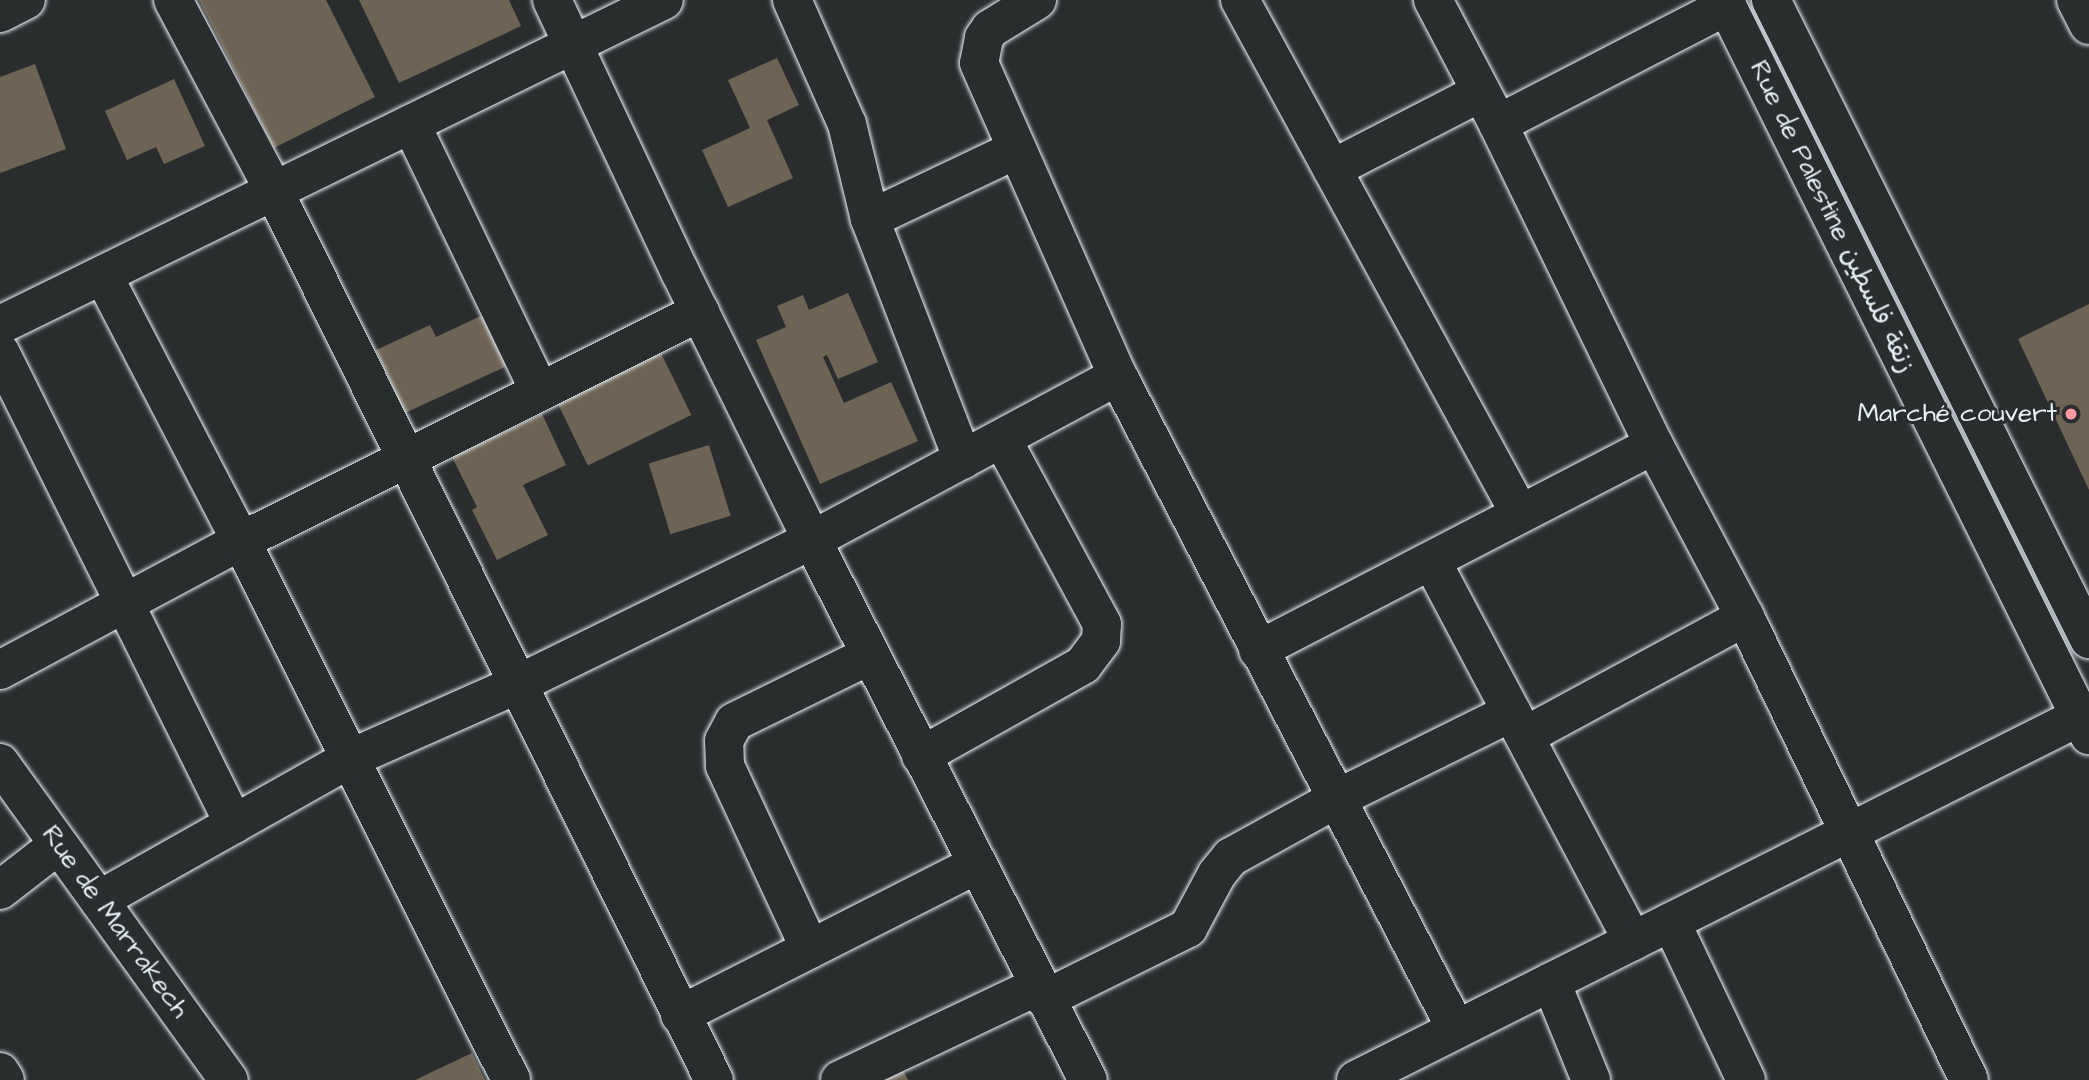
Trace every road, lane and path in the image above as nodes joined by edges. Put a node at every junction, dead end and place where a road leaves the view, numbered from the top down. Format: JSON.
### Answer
{"nodes":[{"id":1,"x":26,"y":0,"type":"edge"},
{"id":2,"x":173,"y":0,"type":"edge"},
{"id":3,"x":552,"y":0,"type":"edge"},
{"id":4,"x":664,"y":0,"type":"edge"},
{"id":5,"x":792,"y":0,"type":"edge"},
{"id":6,"x":1037,"y":0,"type":"edge"},
{"id":7,"x":1240,"y":0,"type":"edge"},
{"id":8,"x":1433,"y":0,"type":"edge"},
{"id":9,"x":1771,"y":0,"type":"edge"},
{"id":10,"x":2077,"y":0,"type":"edge"},
{"id":11,"x":1726,"y":3,"type":"edge"},
{"id":12,"x":0,"y":13,"type":"edge"},
{"id":13,"x":2089,"y":25,"type":"edge"},
{"id":14,"x":573,"y":46,"type":"junction"},
{"id":15,"x":1489,"y":108,"type":"junction"},
{"id":16,"x":411,"y":124,"type":"junction"},
{"id":17,"x":1015,"y":150,"type":"junction"},
{"id":18,"x":1332,"y":170,"type":"junction"},
{"id":19,"x":273,"y":189,"type":"junction"},
{"id":20,"x":870,"y":219,"type":"junction"},
{"id":21,"x":103,"y":275,"type":"junction"},
{"id":22,"x":700,"y":312,"type":"junction"},
{"id":23,"x":0,"y":325,"type":"edge"},
{"id":24,"x":0,"y":352,"type":"edge"},
{"id":25,"x":1118,"y":376,"type":"junction"},
{"id":26,"x":540,"y":392,"type":"junction"},
{"id":27,"x":1002,"y":439,"type":"junction"},
{"id":28,"x":1654,"y":445,"type":"junction"},
{"id":29,"x":406,"y":458,"type":"junction"},
{"id":30,"x":963,"y":460,"type":"junction"},
{"id":31,"x":1520,"y":514,"type":"junction"},
{"id":32,"x":812,"y":540,"type":"junction"},
{"id":33,"x":241,"y":541,"type":"junction"},
{"id":34,"x":1432,"y":562,"type":"junction"},
{"id":35,"x":123,"y":604,"type":"junction"},
{"id":36,"x":1745,"y":617,"type":"junction"},
{"id":37,"x":2089,"y":639,"type":"edge"},
{"id":38,"x":1258,"y":650,"type":"junction"},
{"id":39,"x":870,"y":655,"type":"junction"},
{"id":40,"x":0,"y":670,"type":"edge"},
{"id":41,"x":518,"y":684,"type":"junction"},
{"id":42,"x":2086,"y":721,"type":"edge"},
{"id":43,"x":1519,"y":724,"type":"junction"},
{"id":44,"x":921,"y":756,"type":"junction"},
{"id":45,"x":349,"y":759,"type":"junction"},
{"id":46,"x":0,"y":763,"type":"edge"},
{"id":47,"x":1336,"y":799,"type":"junction"},
{"id":48,"x":234,"y":824,"type":"junction"},
{"id":49,"x":1849,"y":832,"type":"junction"},
{"id":50,"x":58,"y":845,"type":"junction"},
{"id":51,"x":976,"y":865,"type":"junction"},
{"id":52,"x":0,"y":890,"type":"edge"},
{"id":53,"x":99,"y":900,"type":"junction"},
{"id":54,"x":1671,"y":922,"type":"junction"},
{"id":55,"x":1633,"y":941,"type":"junction"},
{"id":56,"x":810,"y":949,"type":"junction"},
{"id":57,"x":1551,"y":982,"type":"junction"},
{"id":58,"x":1041,"y":993,"type":"junction"},
{"id":59,"x":680,"y":1015,"type":"junction"},
{"id":60,"x":1456,"y":1030,"type":"junction"},
{"id":61,"x":0,"y":1072,"type":"edge"},
{"id":62,"x":1967,"y":1079,"type":"edge"},
{"id":63,"x":5,"y":1080,"type":"edge"},
{"id":64,"x":229,"y":1080,"type":"edge"},
{"id":65,"x":511,"y":1080,"type":"edge"},
{"id":66,"x":714,"y":1080,"type":"edge"},
{"id":67,"x":840,"y":1080,"type":"edge"},
{"id":68,"x":1088,"y":1080,"type":"edge"},
{"id":69,"x":1356,"y":1080,"type":"edge"},
{"id":70,"x":1591,"y":1080,"type":"edge"},
{"id":71,"x":1746,"y":1080,"type":"edge"}],
"edges":[{"from":1,"to":12,"type":"street"},
{"from":2,"to":19,"type":"street"},
{"from":3,"to":14,"type":"street"},
{"from":4,"to":14,"type":"street"},
{"from":5,"to":20,"type":"street"},
{"from":6,"to":17,"type":"street"},
{"from":7,"to":18,"type":"street"},
{"from":8,"to":15,"type":"street"},
{"from":9,"to":37,"type":"street","name":"Rue de Palestine زنقة فلسطين"},
{"from":10,"to":13,"type":"street"},
{"from":11,"to":15,"type":"street"},
{"from":11,"to":42,"type":"street","name":"Rue de Palestine زنقة فلسطين"},
{"from":14,"to":16,"type":"street"},
{"from":14,"to":22,"type":"street"},
{"from":15,"to":18,"type":"street"},
{"from":15,"to":28,"type":"street"},
{"from":16,"to":19,"type":"street"},
{"from":16,"to":26,"type":"street"},
{"from":17,"to":20,"type":"street"},
{"from":17,"to":25,"type":"street"},
{"from":18,"to":31,"type":"street"},
{"from":19,"to":21,"type":"street"},
{"from":19,"to":29,"type":"street"},
{"from":20,"to":30,"type":"street"},
{"from":21,"to":23,"type":"street"},
{"from":21,"to":33,"type":"street"},
{"from":22,"to":26,"type":"street"},
{"from":22,"to":32,"type":"street"},
{"from":24,"to":35,"type":"street"},
{"from":25,"to":27,"type":"street"},
{"from":25,"to":38,"type":"street"},
{"from":26,"to":29,"type":"street"},
{"from":27,"to":30,"type":"street"},
{"from":27,"to":44,"type":"street"},
{"from":28,"to":31,"type":"street"},
{"from":28,"to":36,"type":"street"},
{"from":29,"to":33,"type":"street"},
{"from":29,"to":41,"type":"street"},
{"from":30,"to":32,"type":"street"},
{"from":31,"to":34,"type":"street"},
{"from":32,"to":39,"type":"street"},
{"from":32,"to":41,"type":"street"},
{"from":33,"to":35,"type":"street"},
{"from":33,"to":45,"type":"street"},
{"from":34,"to":38,"type":"street"},
{"from":34,"to":43,"type":"street"},
{"from":35,"to":40,"type":"street"},
{"from":35,"to":48,"type":"street"},
{"from":36,"to":43,"type":"street"},
{"from":36,"to":49,"type":"street"},
{"from":38,"to":47,"type":"street"},
{"from":39,"to":44,"type":"street"},
{"from":39,"to":56,"type":"street"},
{"from":41,"to":45,"type":"street"},
{"from":41,"to":59,"type":"street"},
{"from":42,"to":49,"type":"street"},
{"from":43,"to":47,"type":"street"},
{"from":43,"to":55,"type":"street"},
{"from":44,"to":51,"type":"street"},
{"from":45,"to":48,"type":"street"},
{"from":45,"to":65,"type":"street"},
{"from":46,"to":50,"type":"street","name":"Rue de Marrakech"},
{"from":47,"to":58,"type":"street"},
{"from":47,"to":60,"type":"street"},
{"from":48,"to":53,"type":"street"},
{"from":49,"to":54,"type":"street"},
{"from":49,"to":62,"type":"street"},
{"from":50,"to":52,"type":"street"},
{"from":50,"to":53,"type":"street","name":"Rue de Marrakech"},
{"from":51,"to":56,"type":"street"},
{"from":51,"to":58,"type":"street"},
{"from":53,"to":64,"type":"street","name":"Rue de Marrakech"},
{"from":54,"to":55,"type":"street"},
{"from":54,"to":71,"type":"street"},
{"from":55,"to":57,"type":"street"},
{"from":56,"to":59,"type":"street"},
{"from":57,"to":60,"type":"street"},
{"from":57,"to":70,"type":"street"},
{"from":58,"to":67,"type":"street"},
{"from":58,"to":68,"type":"street"},
{"from":59,"to":66,"type":"street"},
{"from":60,"to":69,"type":"street"},
{"from":61,"to":63,"type":"street"}]}
